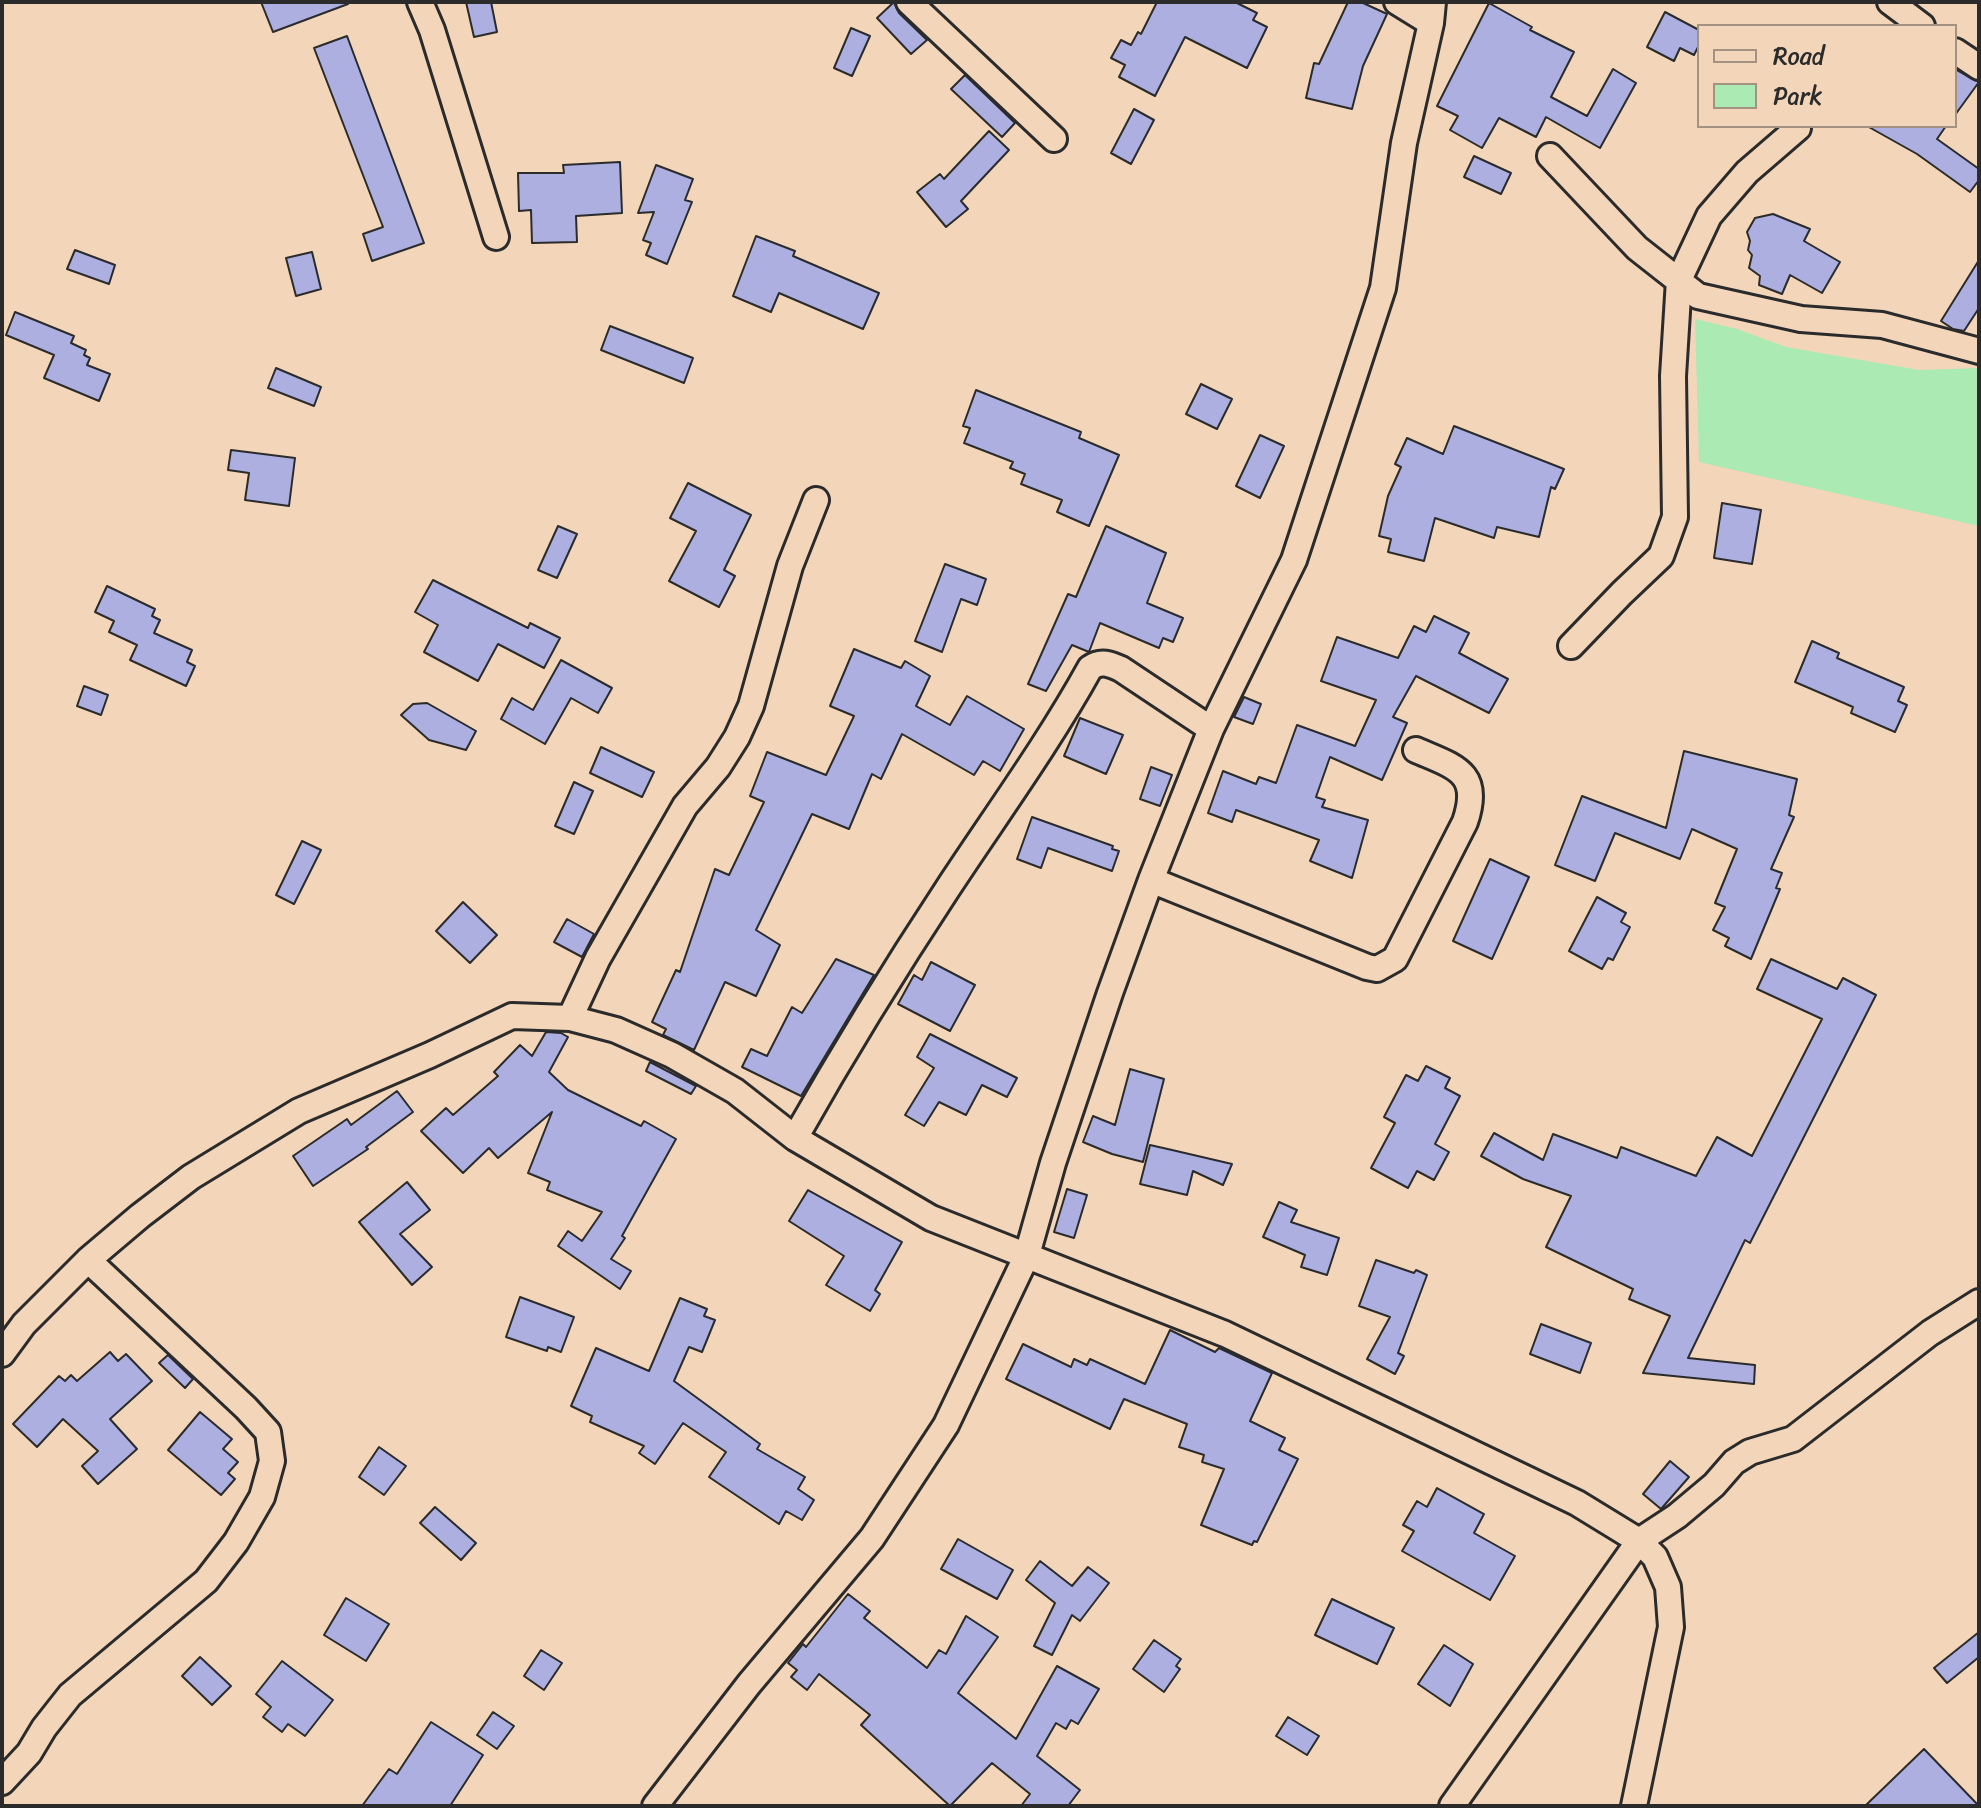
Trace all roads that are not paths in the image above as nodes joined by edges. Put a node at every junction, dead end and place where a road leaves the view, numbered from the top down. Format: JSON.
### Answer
{"nodes":[{"id":1,"x":420,"y":2,"type":"edge"},
{"id":2,"x":909,"y":2,"type":"edge"},
{"id":3,"x":1397,"y":2,"type":"edge"},
{"id":4,"x":1890,"y":2,"type":"edge"},
{"id":5,"x":1432,"y":13,"type":"edge"},
{"id":6,"x":1919,"y":24,"type":"edge"},
{"id":7,"x":1957,"y":52,"type":"edge"},
{"id":8,"x":1979,"y":67,"type":"edge"},
{"id":9,"x":1798,"y":128,"type":"dead end"},
{"id":10,"x":1054,"y":139,"type":"dead end"},
{"id":11,"x":1550,"y":156,"type":"dead end"},
{"id":12,"x":496,"y":237,"type":"dead end"},
{"id":13,"x":1679,"y":280,"type":"junction"},
{"id":14,"x":1979,"y":351,"type":"edge"},
{"id":15,"x":816,"y":500,"type":"dead end"},
{"id":16,"x":1571,"y":646,"type":"dead end"},
{"id":17,"x":1211,"y":729,"type":"junction"},
{"id":18,"x":1416,"y":750,"type":"dead end"},
{"id":19,"x":1151,"y":880,"type":"junction"},
{"id":20,"x":570,"y":1018,"type":"junction"},
{"id":21,"x":795,"y":1138,"type":"junction"},
{"id":22,"x":1027,"y":1255,"type":"junction"},
{"id":23,"x":88,"y":1260,"type":"junction"},
{"id":24,"x":1979,"y":1302,"type":"edge"},
{"id":25,"x":2,"y":1354,"type":"edge"},
{"id":26,"x":1639,"y":1541,"type":"junction"},
{"id":27,"x":2,"y":1782,"type":"edge"},
{"id":28,"x":655,"y":1806,"type":"edge"},
{"id":29,"x":1452,"y":1806,"type":"edge"},
{"id":30,"x":1634,"y":1806,"type":"edge"}],
"edges":[{"from":1,"to":12,"type":"street"},
{"from":2,"to":10,"type":"street"},
{"from":3,"to":5,"type":"street"},
{"from":4,"to":6,"type":"street"},
{"from":5,"to":17,"type":"street"},
{"from":7,"to":8,"type":"street"},
{"from":9,"to":13,"type":"street"},
{"from":11,"to":13,"type":"street"},
{"from":13,"to":14,"type":"street"},
{"from":13,"to":16,"type":"street"},
{"from":15,"to":20,"type":"street"},
{"from":17,"to":19,"type":"street"},
{"from":17,"to":21,"type":"street"},
{"from":18,"to":19,"type":"street"},
{"from":19,"to":22,"type":"street"},
{"from":20,"to":21,"type":"street"},
{"from":20,"to":23,"type":"street"},
{"from":21,"to":22,"type":"street"},
{"from":22,"to":26,"type":"street"},
{"from":22,"to":28,"type":"street"},
{"from":23,"to":25,"type":"street"},
{"from":23,"to":27,"type":"street"},
{"from":24,"to":26,"type":"street"},
{"from":26,"to":29,"type":"street"},
{"from":26,"to":30,"type":"street"}]}
